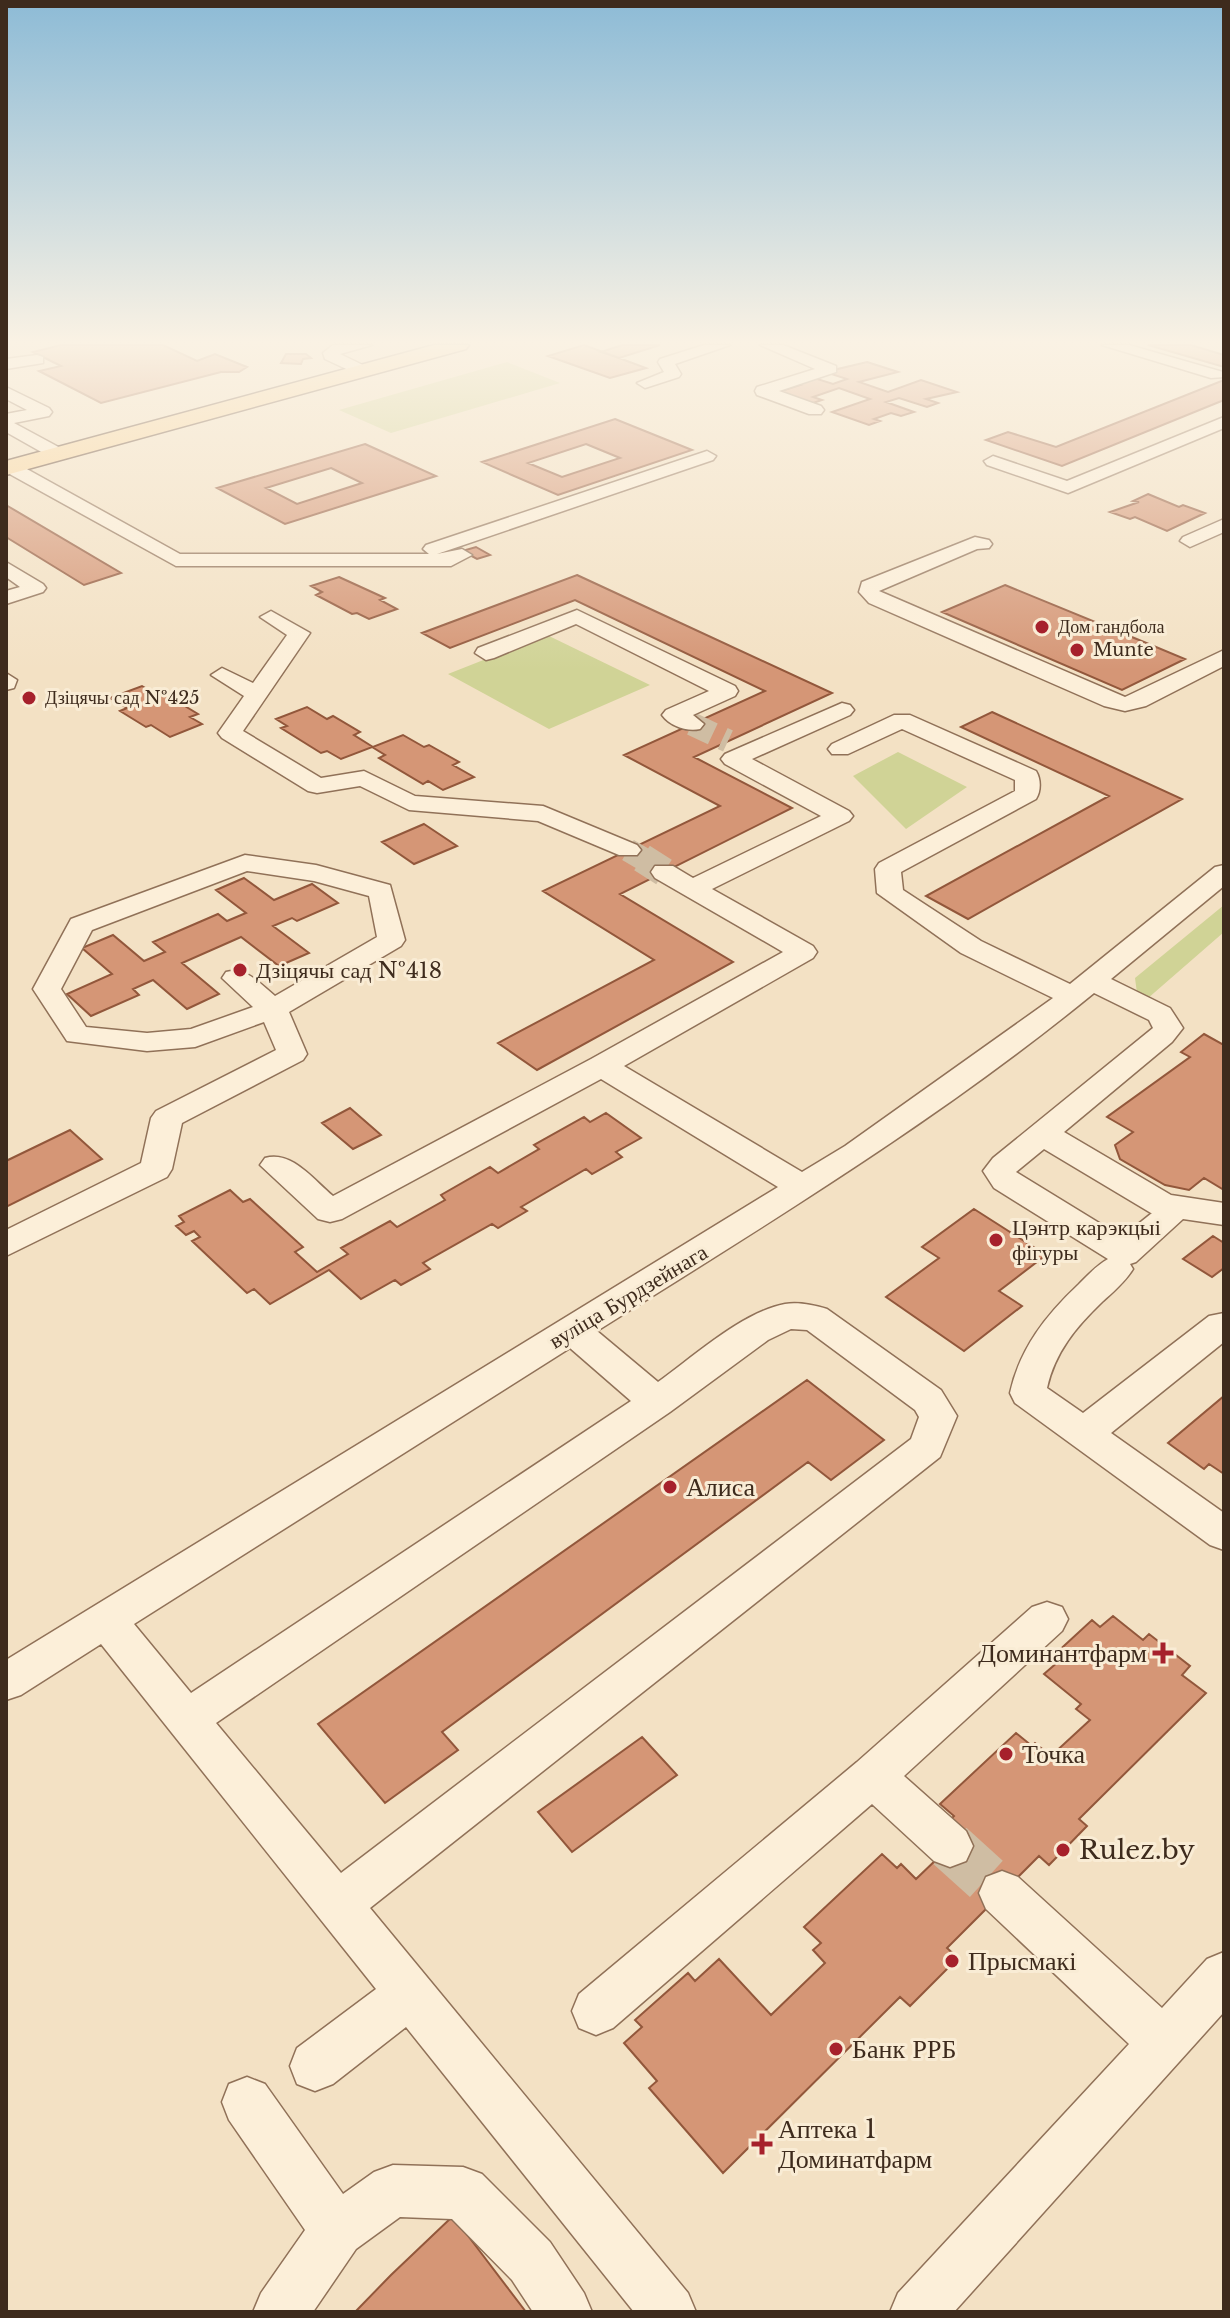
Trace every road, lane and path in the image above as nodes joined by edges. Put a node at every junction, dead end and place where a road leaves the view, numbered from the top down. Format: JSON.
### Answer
{"nodes":[{"id":1,"x":61,"y":453,"type":"edge"},
{"id":2,"x":1149,"y":453,"type":"edge"},
{"id":3,"x":58,"y":454,"type":"joint"},
{"id":4,"x":707,"y":456,"type":"dead end"},
{"id":5,"x":993,"y":461,"type":"dead end"},
{"id":6,"x":8,"y":468,"type":"edge"},
{"id":7,"x":982,"y":544,"type":"dead end"},
{"id":8,"x":462,"y":555,"type":"dead end"},
{"id":9,"x":400,"y":561,"type":"junction"},
{"id":10,"x":6,"y":568,"type":"edge"},
{"id":11,"x":6,"y":598,"type":"edge"},
{"id":12,"x":271,"y":617,"type":"dead end"},
{"id":13,"x":486,"y":653,"type":"dead end"},
{"id":14,"x":1224,"y":657,"type":"edge"},
{"id":15,"x":222,"y":675,"type":"dead end"},
{"id":16,"x":256,"y":694,"type":"junction"},
{"id":17,"x":842,"y":710,"type":"dead end"},
{"id":18,"x":692,"y":724,"type":"dead end"},
{"id":19,"x":840,"y":749,"type":"dead end"},
{"id":20,"x":628,"y":850,"type":"tunnel mouth"},
{"id":21,"x":664,"y":872,"type":"tunnel mouth"},
{"id":22,"x":1224,"y":873,"type":"edge"},
{"id":23,"x":693,"y":888,"type":"junction"},
{"id":24,"x":236,"y":978,"type":"dead end"},
{"id":25,"x":1083,"y":989,"type":"junction"},
{"id":26,"x":273,"y":1009,"type":"junction"},
{"id":27,"x":602,"y":1066,"type":"junction"},
{"id":28,"x":1043,"y":1134,"type":"junction"},
{"id":29,"x":276,"y":1165,"type":"dead end"},
{"id":30,"x":804,"y":1188,"type":"junction"},
{"id":31,"x":1163,"y":1205,"type":"junction"},
{"id":32,"x":1224,"y":1214,"type":"edge"},
{"id":33,"x":6,"y":1244,"type":"edge"},
{"id":34,"x":1116,"y":1269,"type":"dead end"},
{"id":35,"x":1224,"y":1327,"type":"edge"},
{"id":36,"x":572,"y":1330,"type":"junction"},
{"id":37,"x":657,"y":1402,"type":"junction"},
{"id":38,"x":1084,"y":1433,"type":"junction"},
{"id":39,"x":1224,"y":1534,"type":"edge"},
{"id":40,"x":1047,"y":1619,"type":"dead end"},
{"id":41,"x":106,"y":1620,"type":"junction"},
{"id":42,"x":6,"y":1682,"type":"edge"},
{"id":43,"x":187,"y":1719,"type":"junction"},
{"id":44,"x":873,"y":1776,"type":"junction"},
{"id":45,"x":950,"y":1846,"type":"tunnel mouth"},
{"id":46,"x":1002,"y":1893,"type":"tunnel mouth"},
{"id":47,"x":338,"y":1904,"type":"junction"},
{"id":48,"x":1224,"y":1976,"type":"edge"},
{"id":49,"x":410,"y":1993,"type":"junction"},
{"id":50,"x":596,"y":2011,"type":"dead end"},
{"id":51,"x":1163,"y":2042,"type":"junction"},
{"id":52,"x":315,"y":2066,"type":"dead end"},
{"id":53,"x":247,"y":2102,"type":"dead end"},
{"id":54,"x":337,"y":2230,"type":"junction"},
{"id":55,"x":658,"y":2308,"type":"edge"},
{"id":56,"x":280,"y":2312,"type":"edge"},
{"id":57,"x":565,"y":2312,"type":"edge"},
{"id":58,"x":917,"y":2312,"type":"edge"}],
"edges":[{"from":1,"to":3,"type":"main road"},
{"from":2,"to":5,"type":"street"},
{"from":3,"to":6,"type":"main road"},
{"from":4,"to":9,"type":"street"},
{"from":6,"to":9,"type":"street"},
{"from":7,"to":14,"type":"street"},
{"from":8,"to":9,"type":"street"},
{"from":10,"to":11,"type":"street"},
{"from":12,"to":16,"type":"street"},
{"from":13,"to":18,"type":"street"},
{"from":15,"to":16,"type":"street"},
{"from":16,"to":20,"type":"street"},
{"from":17,"to":23,"type":"street"},
{"from":19,"to":25,"type":"street"},
{"from":21,"to":23,"type":"street"},
{"from":22,"to":25,"type":"street","name":"вуліца Бурдзейнага"},
{"from":23,"to":27,"type":"street"},
{"from":24,"to":26,"type":"street"},
{"from":25,"to":28,"type":"street"},
{"from":25,"to":30,"type":"street","name":"вуліца Бурдзейнага"},
{"from":26,"to":26,"type":"street"},
{"from":26,"to":33,"type":"street"},
{"from":27,"to":29,"type":"street"},
{"from":27,"to":30,"type":"street"},
{"from":28,"to":31,"type":"street"},
{"from":28,"to":31,"type":"street"},
{"from":30,"to":36,"type":"street","name":"вуліца Бурдзейнага"},
{"from":31,"to":32,"type":"street"},
{"from":34,"to":38,"type":"street"},
{"from":35,"to":38,"type":"street"},
{"from":36,"to":37,"type":"street"},
{"from":36,"to":41,"type":"street","name":"вуліца Бурдзейнага"},
{"from":37,"to":43,"type":"street"},
{"from":37,"to":47,"type":"street"},
{"from":38,"to":39,"type":"street"},
{"from":40,"to":44,"type":"street"},
{"from":41,"to":42,"type":"street","name":"вуліца Бурдзейнага"},
{"from":41,"to":43,"type":"street"},
{"from":43,"to":47,"type":"street"},
{"from":44,"to":45,"type":"street"},
{"from":44,"to":50,"type":"street"},
{"from":46,"to":51,"type":"street"},
{"from":47,"to":49,"type":"street"},
{"from":48,"to":51,"type":"street"},
{"from":49,"to":52,"type":"street"},
{"from":49,"to":55,"type":"street"},
{"from":51,"to":58,"type":"street"},
{"from":53,"to":54,"type":"street"},
{"from":54,"to":56,"type":"street"},
{"from":54,"to":57,"type":"street"}]}
